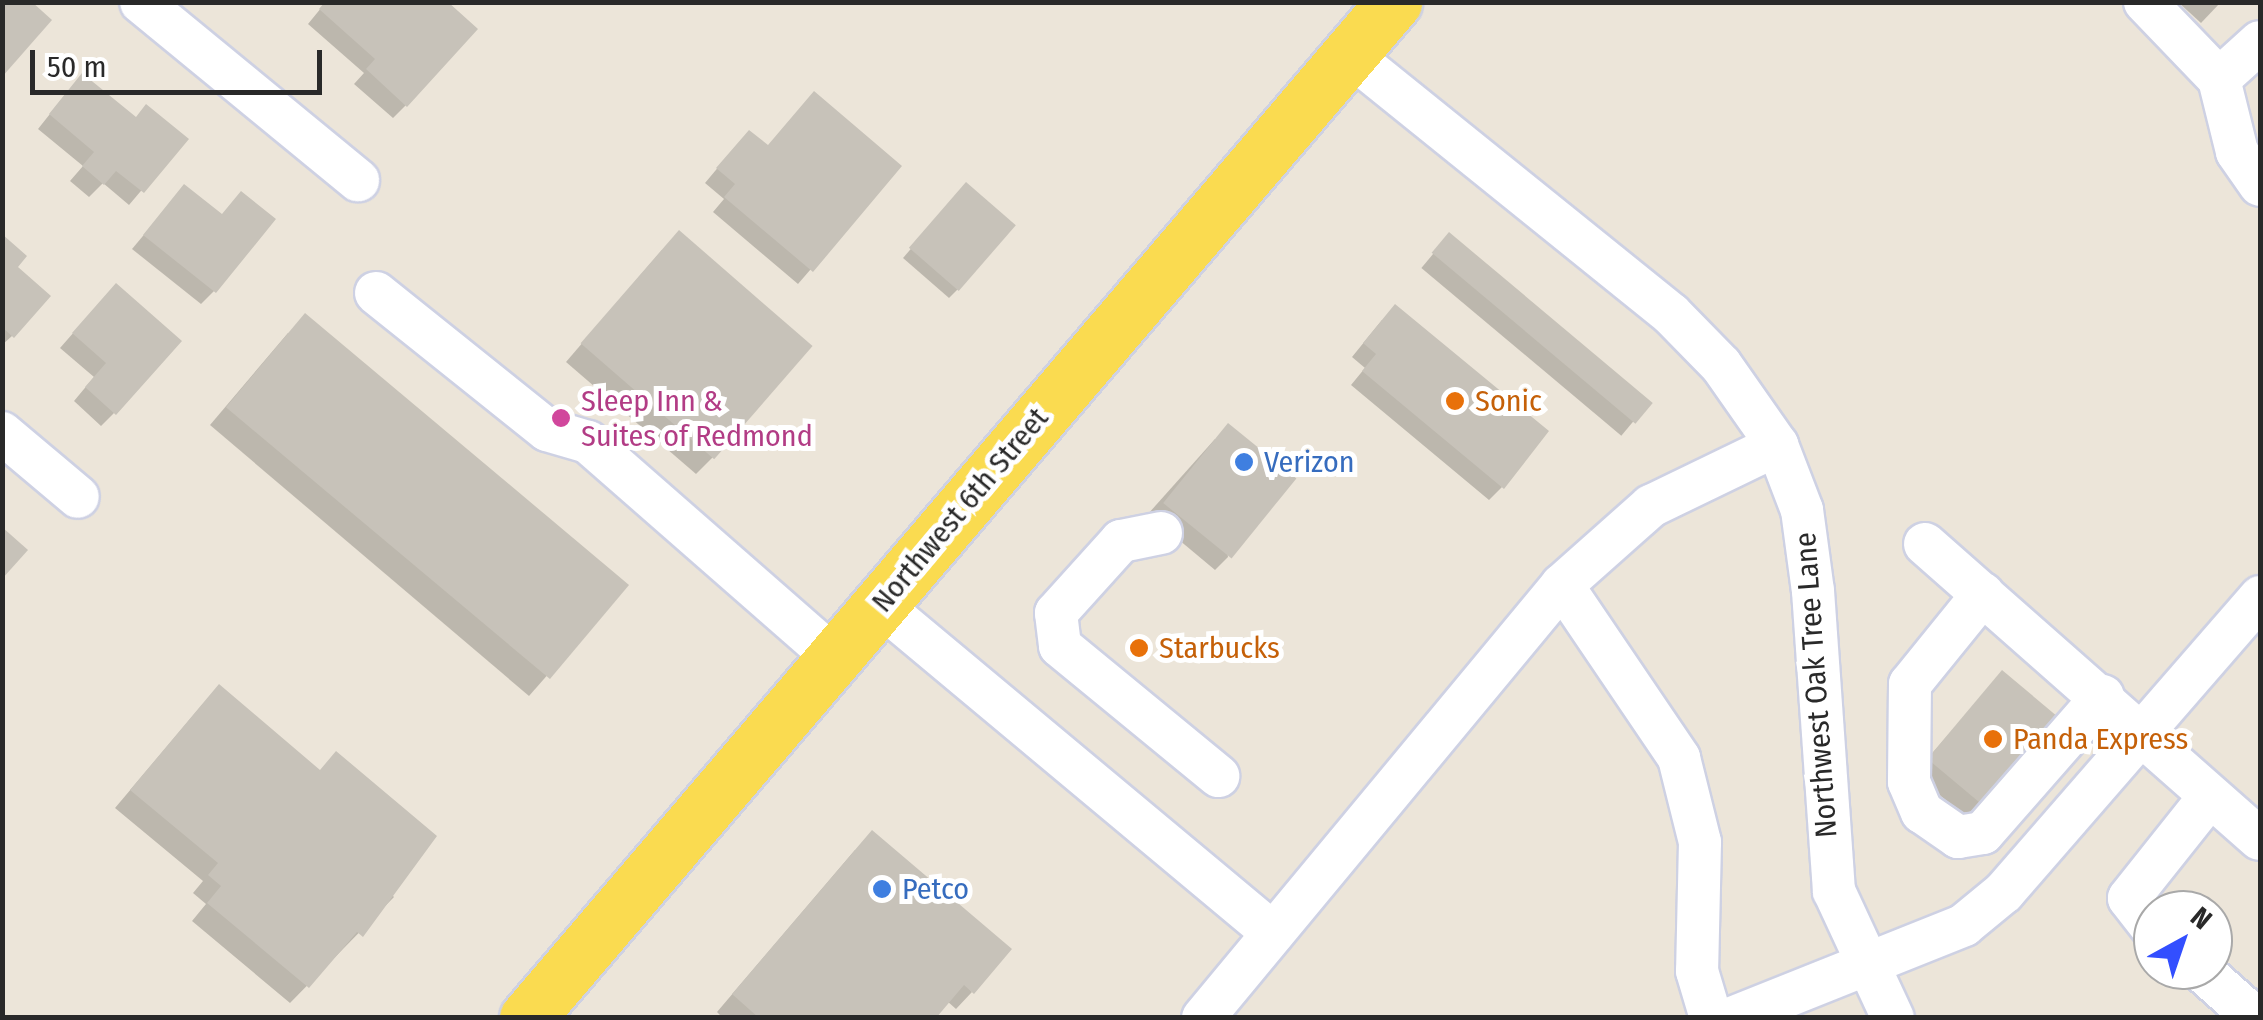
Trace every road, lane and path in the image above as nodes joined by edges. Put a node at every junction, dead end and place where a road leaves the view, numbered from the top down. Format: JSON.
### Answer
{"nodes":[{"id":1,"x":141,"y":2,"type":"edge"},
{"id":2,"x":1394,"y":2,"type":"edge"},
{"id":3,"x":2145,"y":2,"type":"edge"},
{"id":4,"x":2260,"y":42,"type":"edge"},
{"id":5,"x":1350,"y":55,"type":"junction"},
{"id":6,"x":2219,"y":79,"type":"junction"},
{"id":7,"x":358,"y":180,"type":"dead end"},
{"id":8,"x":2260,"y":185,"type":"edge"},
{"id":9,"x":376,"y":293,"type":"dead end"},
{"id":10,"x":2,"y":434,"type":"edge"},
{"id":11,"x":1777,"y":445,"type":"junction"},
{"id":12,"x":78,"y":497,"type":"dead end"},
{"id":13,"x":1161,"y":534,"type":"dead end"},
{"id":14,"x":1924,"y":544,"type":"dead end"},
{"id":15,"x":1562,"y":585,"type":"junction"},
{"id":16,"x":1982,"y":594,"type":"junction"},
{"id":17,"x":2260,"y":597,"type":"edge"},
{"id":18,"x":880,"y":605,"type":"junction"},
{"id":19,"x":835,"y":658,"type":"junction"},
{"id":20,"x":2103,"y":696,"type":"junction"},
{"id":21,"x":2143,"y":734,"type":"junction"},
{"id":22,"x":1218,"y":776,"type":"dead end"},
{"id":23,"x":2210,"y":796,"type":"junction"},
{"id":24,"x":2260,"y":839,"type":"edge"},
{"id":25,"x":2135,"y":890,"type":"edge"},
{"id":26,"x":1274,"y":933,"type":"junction"},
{"id":27,"x":1868,"y":964,"type":"junction"},
{"id":28,"x":2223,"y":990,"type":"edge"},
{"id":29,"x":526,"y":1018,"type":"edge"},
{"id":30,"x":1203,"y":1018,"type":"edge"},
{"id":31,"x":1711,"y":1018,"type":"edge"},
{"id":32,"x":1732,"y":1018,"type":"edge"},
{"id":33,"x":1892,"y":1018,"type":"edge"},
{"id":34,"x":2256,"y":1018,"type":"edge"}],
"edges":[{"from":1,"to":7,"type":"street"},
{"from":2,"to":5,"type":"main road","name":"Northwest 6th Street"},
{"from":3,"to":6,"type":"street"},
{"from":4,"to":6,"type":"street"},
{"from":5,"to":11,"type":"street","name":"Northwest Oak Tree Lane"},
{"from":5,"to":18,"type":"main road","name":"Northwest 6th Street"},
{"from":6,"to":8,"type":"street"},
{"from":9,"to":19,"type":"street"},
{"from":10,"to":12,"type":"street"},
{"from":11,"to":15,"type":"street"},
{"from":11,"to":27,"type":"street","name":"Northwest Oak Tree Lane"},
{"from":13,"to":22,"type":"street"},
{"from":14,"to":16,"type":"street"},
{"from":15,"to":26,"type":"street"},
{"from":15,"to":31,"type":"street"},
{"from":16,"to":20,"type":"street"},
{"from":16,"to":20,"type":"street"},
{"from":17,"to":21,"type":"street"},
{"from":18,"to":19,"type":"main road","name":"Northwest 6th Street"},
{"from":18,"to":26,"type":"street"},
{"from":19,"to":29,"type":"main road","name":"Northwest 6th Street"},
{"from":20,"to":21,"type":"street"},
{"from":21,"to":23,"type":"street"},
{"from":21,"to":27,"type":"street"},
{"from":23,"to":24,"type":"street"},
{"from":23,"to":25,"type":"street"},
{"from":26,"to":30,"type":"street"},
{"from":27,"to":32,"type":"street"},
{"from":27,"to":33,"type":"street","name":"Northwest Oak Tree Lane"},
{"from":28,"to":34,"type":"street"}]}
